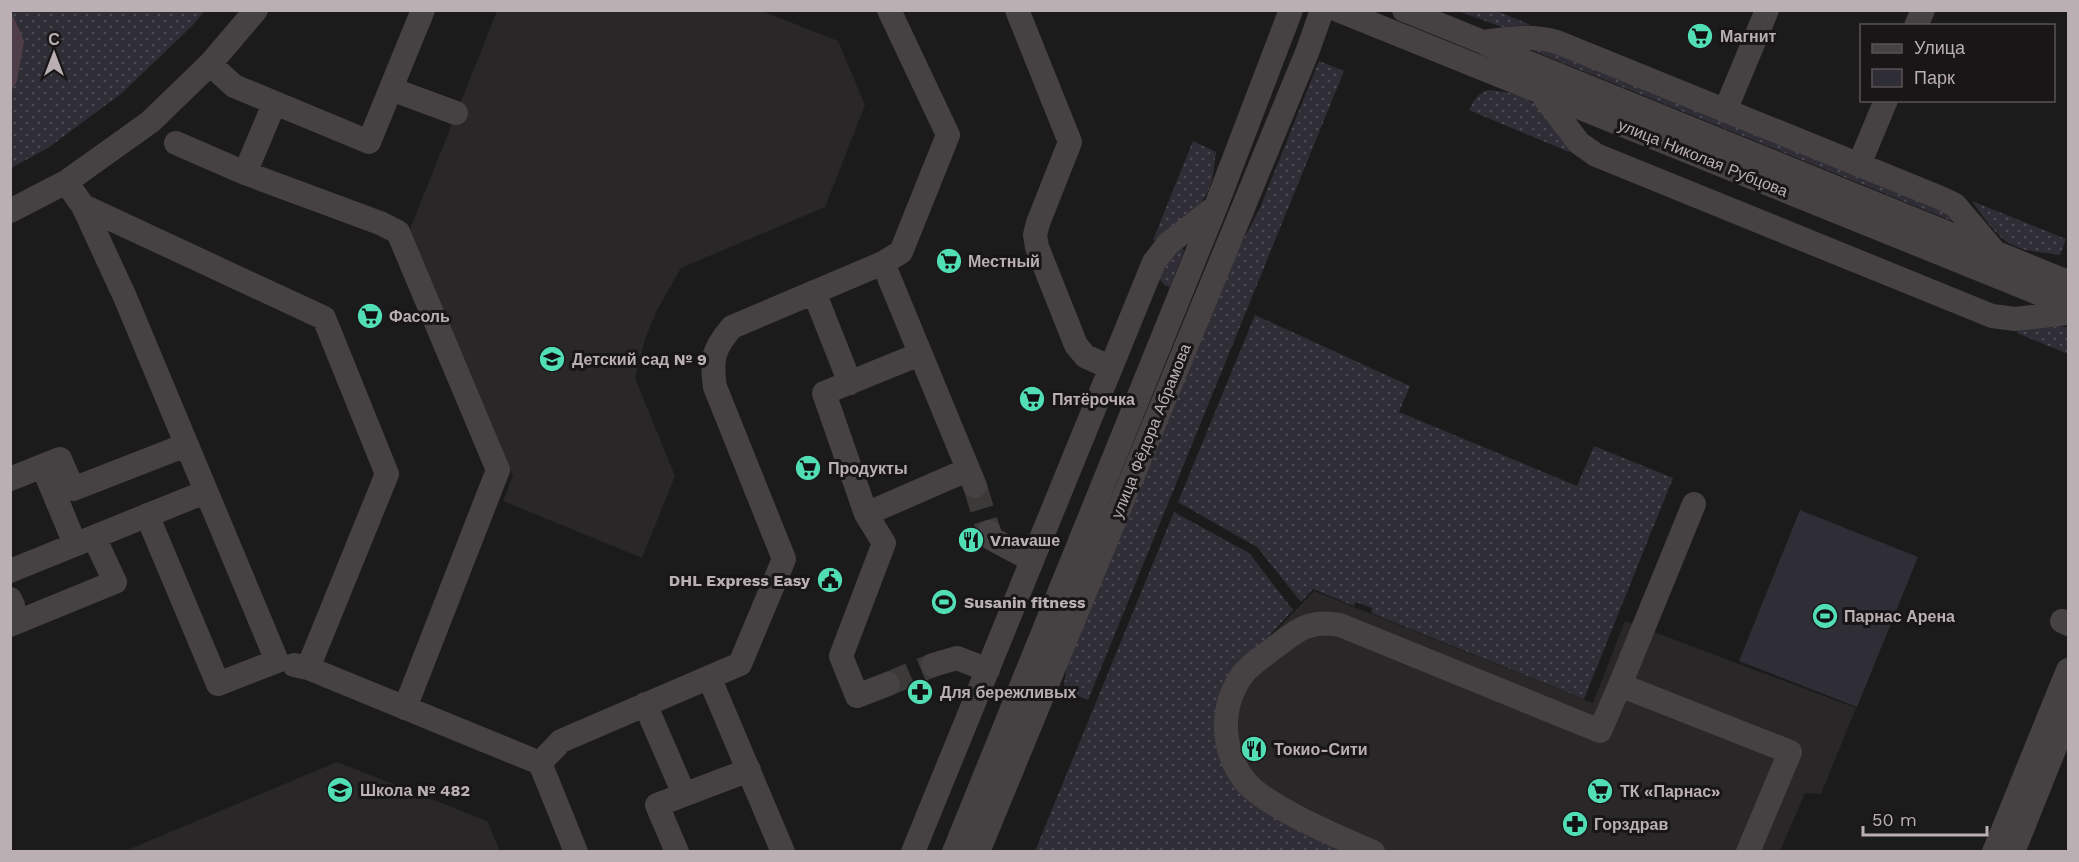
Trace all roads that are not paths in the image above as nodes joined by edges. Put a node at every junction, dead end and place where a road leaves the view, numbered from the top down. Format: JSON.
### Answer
{"nodes":[{"id":1,"x":255,"y":10,"type":"edge"},
{"id":2,"x":423,"y":10,"type":"edge"},
{"id":3,"x":889,"y":10,"type":"edge"},
{"id":4,"x":1017,"y":10,"type":"edge"},
{"id":5,"x":1291,"y":10,"type":"edge"},
{"id":6,"x":1322,"y":10,"type":"edge"},
{"id":7,"x":1338,"y":10,"type":"edge"},
{"id":8,"x":1404,"y":10,"type":"edge"},
{"id":9,"x":1767,"y":10,"type":"edge"},
{"id":10,"x":1923,"y":10,"type":"edge"},
{"id":11,"x":1917,"y":24,"type":"edge"},
{"id":12,"x":1484,"y":42,"type":"junction"},
{"id":13,"x":210,"y":64,"type":"junction"},
{"id":14,"x":391,"y":89,"type":"junction"},
{"id":15,"x":1540,"y":92,"type":"junction"},
{"id":16,"x":1885,"y":102,"type":"edge"},
{"id":17,"x":274,"y":104,"type":"junction"},
{"id":18,"x":1725,"y":111,"type":"junction"},
{"id":19,"x":456,"y":113,"type":"dead end"},
{"id":20,"x":176,"y":143,"type":"dead end"},
{"id":21,"x":1859,"y":165,"type":"junction"},
{"id":22,"x":245,"y":173,"type":"junction"},
{"id":23,"x":66,"y":182,"type":"junction"},
{"id":24,"x":83,"y":206,"type":"junction"},
{"id":25,"x":1216,"y":206,"type":"junction"},
{"id":26,"x":10,"y":211,"type":"edge"},
{"id":27,"x":1996,"y":253,"type":"junction"},
{"id":28,"x":882,"y":263,"type":"junction"},
{"id":29,"x":2068,"y":282,"type":"edge"},
{"id":30,"x":814,"y":292,"type":"junction"},
{"id":31,"x":2068,"y":305,"type":"edge"},
{"id":32,"x":2068,"y":312,"type":"edge"},
{"id":33,"x":920,"y":354,"type":"junction"},
{"id":34,"x":1111,"y":368,"type":"junction"},
{"id":35,"x":850,"y":382,"type":"junction"},
{"id":36,"x":186,"y":445,"type":"junction"},
{"id":37,"x":10,"y":479,"type":"edge"},
{"id":38,"x":48,"y":479,"type":"dead end"},
{"id":39,"x":206,"y":492,"type":"junction"},
{"id":40,"x":1694,"y":504,"type":"dead end"},
{"id":41,"x":866,"y":514,"type":"junction"},
{"id":42,"x":147,"y":515,"type":"junction"},
{"id":43,"x":989,"y":532,"type":"tunnel mouth"},
{"id":44,"x":85,"y":541,"type":"junction"},
{"id":45,"x":1032,"y":560,"type":"junction"},
{"id":46,"x":10,"y":571,"type":"edge"},
{"id":47,"x":11,"y":610,"type":"edge"},
{"id":48,"x":277,"y":661,"type":"junction"},
{"id":49,"x":933,"y":665,"type":"tunnel mouth"},
{"id":50,"x":308,"y":668,"type":"junction"},
{"id":51,"x":988,"y":670,"type":"junction"},
{"id":52,"x":2068,"y":670,"type":"edge"},
{"id":53,"x":709,"y":677,"type":"junction"},
{"id":54,"x":888,"y":684,"type":"tunnel mouth"},
{"id":55,"x":1620,"y":685,"type":"junction"},
{"id":56,"x":645,"y":704,"type":"junction"},
{"id":57,"x":405,"y":708,"type":"junction"},
{"id":58,"x":2068,"y":716,"type":"edge"},
{"id":59,"x":540,"y":763,"type":"junction"},
{"id":60,"x":749,"y":770,"type":"junction"},
{"id":61,"x":684,"y":794,"type":"junction"},
{"id":62,"x":970,"y":849,"type":"edge"},
{"id":63,"x":1359,"y":849,"type":"edge"},
{"id":64,"x":576,"y":852,"type":"edge"},
{"id":65,"x":677,"y":852,"type":"edge"},
{"id":66,"x":783,"y":852,"type":"edge"},
{"id":67,"x":913,"y":852,"type":"edge"},
{"id":68,"x":1748,"y":852,"type":"edge"},
{"id":69,"x":1994,"y":852,"type":"edge"},
{"id":70,"x":2013,"y":852,"type":"edge"}],
"edges":[{"from":1,"to":13,"type":"street"},
{"from":2,"to":14,"type":"street"},
{"from":3,"to":28,"type":"street"},
{"from":4,"to":34,"type":"street"},
{"from":5,"to":25,"type":"street","name":"улица Фёдора Абрамова"},
{"from":6,"to":62,"type":"street","name":"улица Фёдора Абрамова"},
{"from":7,"to":15,"type":"street","name":"улица Николая Рубцова"},
{"from":8,"to":12,"type":"street","name":"улица Николая Рубцова"},
{"from":9,"to":18,"type":"street"},
{"from":10,"to":11,"type":"street"},
{"from":12,"to":18,"type":"street"},
{"from":12,"to":27,"type":"street","name":"улица Николая Рубцова"},
{"from":13,"to":17,"type":"street"},
{"from":13,"to":23,"type":"street"},
{"from":14,"to":17,"type":"street"},
{"from":14,"to":19,"type":"street"},
{"from":15,"to":31,"type":"street","name":"улица Николая Рубцова"},
{"from":15,"to":32,"type":"street"},
{"from":16,"to":21,"type":"street"},
{"from":17,"to":22,"type":"street"},
{"from":18,"to":21,"type":"street"},
{"from":20,"to":22,"type":"street"},
{"from":21,"to":27,"type":"street"},
{"from":22,"to":57,"type":"street"},
{"from":23,"to":24,"type":"street"},
{"from":23,"to":26,"type":"street"},
{"from":24,"to":36,"type":"street"},
{"from":24,"to":50,"type":"street"},
{"from":25,"to":34,"type":"street"},
{"from":25,"to":62,"type":"street","name":"улица Фёдора Абрамова"},
{"from":27,"to":29,"type":"street","name":"улица Николая Рубцова"},
{"from":28,"to":30,"type":"street"},
{"from":28,"to":33,"type":"street"},
{"from":30,"to":35,"type":"street"},
{"from":30,"to":53,"type":"street"},
{"from":33,"to":35,"type":"street"},
{"from":33,"to":41,"type":"street"},
{"from":34,"to":45,"type":"street"},
{"from":35,"to":41,"type":"street"},
{"from":36,"to":37,"type":"street"},
{"from":36,"to":39,"type":"street"},
{"from":38,"to":44,"type":"street"},
{"from":39,"to":42,"type":"street"},
{"from":39,"to":48,"type":"street"},
{"from":40,"to":55,"type":"street"},
{"from":41,"to":54,"type":"street"},
{"from":42,"to":44,"type":"street"},
{"from":42,"to":48,"type":"street"},
{"from":43,"to":45,"type":"street"},
{"from":44,"to":46,"type":"street"},
{"from":44,"to":47,"type":"street"},
{"from":45,"to":51,"type":"street"},
{"from":48,"to":50,"type":"street"},
{"from":49,"to":51,"type":"street"},
{"from":50,"to":57,"type":"street"},
{"from":51,"to":67,"type":"street"},
{"from":52,"to":69,"type":"street"},
{"from":53,"to":56,"type":"street"},
{"from":53,"to":60,"type":"street"},
{"from":55,"to":63,"type":"street"},
{"from":55,"to":68,"type":"street"},
{"from":56,"to":59,"type":"street"},
{"from":56,"to":61,"type":"street"},
{"from":57,"to":59,"type":"street"},
{"from":58,"to":70,"type":"street"},
{"from":59,"to":64,"type":"street"},
{"from":60,"to":61,"type":"street"},
{"from":60,"to":66,"type":"street"},
{"from":61,"to":65,"type":"street"}]}
